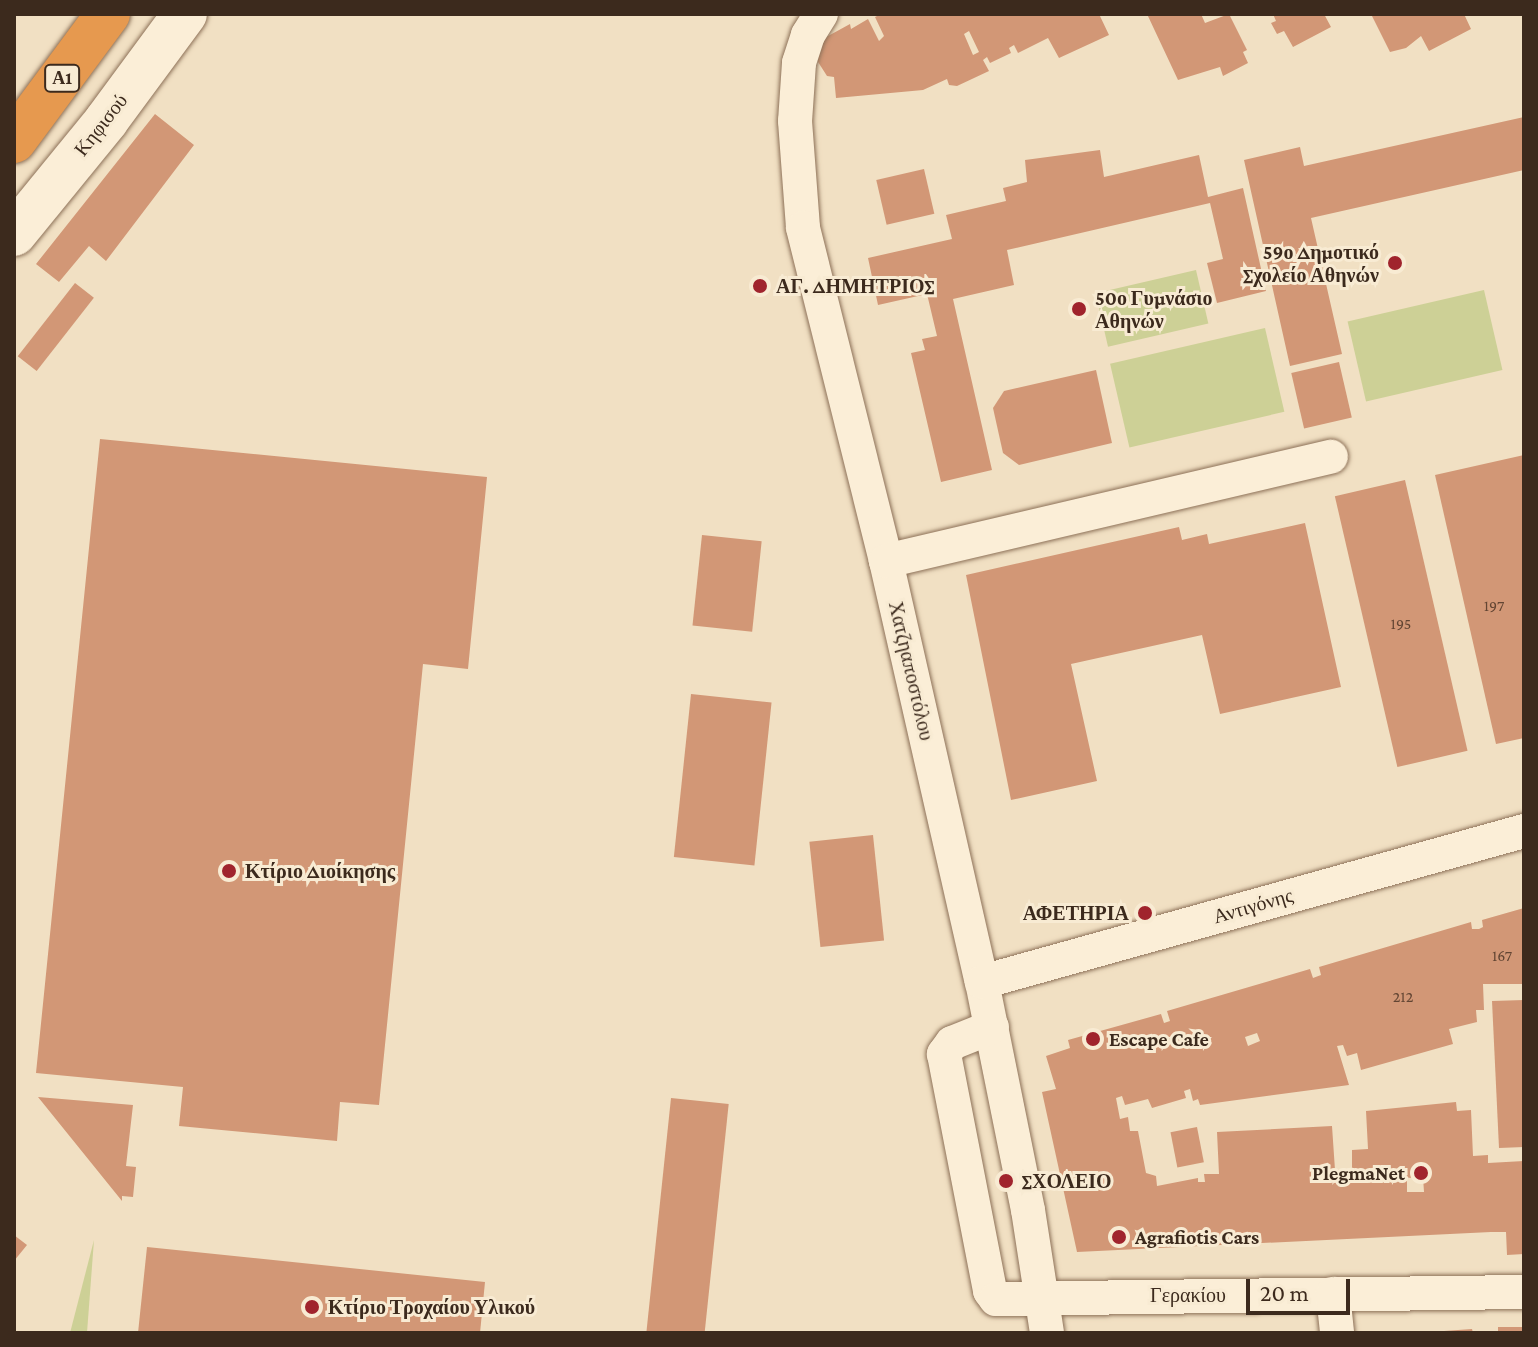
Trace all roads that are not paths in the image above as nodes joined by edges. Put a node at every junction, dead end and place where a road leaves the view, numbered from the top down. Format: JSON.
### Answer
{"nodes":[{"id":1,"x":108,"y":14,"type":"edge"},
{"id":2,"x":185,"y":14,"type":"edge"},
{"id":3,"x":821,"y":14,"type":"edge"},
{"id":4,"x":14,"y":141,"type":"edge"},
{"id":5,"x":14,"y":234,"type":"edge"},
{"id":6,"x":1331,"y":457,"type":"dead end"},
{"id":7,"x":886,"y":561,"type":"junction"},
{"id":8,"x":1524,"y":831,"type":"edge"},
{"id":9,"x":982,"y":982,"type":"junction"},
{"id":10,"x":992,"y":1027,"type":"junction"},
{"id":11,"x":1524,"y":1292,"type":"edge"},
{"id":12,"x":1333,"y":1294,"type":"junction"},
{"id":13,"x":1043,"y":1296,"type":"junction"},
{"id":14,"x":1047,"y":1333,"type":"edge"},
{"id":15,"x":1337,"y":1333,"type":"edge"}],
"edges":[{"from":1,"to":4,"type":"highway","number":"Α1"},
{"from":2,"to":5,"type":"main road","name":"Κηφισού"},
{"from":3,"to":7,"type":"street","name":"Χατζηαποστόλου"},
{"from":6,"to":7,"type":"street"},
{"from":7,"to":9,"type":"street","name":"Χατζηαποστόλου"},
{"from":8,"to":9,"type":"street","name":"Αντιγόνης"},
{"from":9,"to":10,"type":"street","name":"Χατζηαποστόλου"},
{"from":10,"to":13,"type":"street","name":"Χατζηαποστόλου"},
{"from":10,"to":13,"type":"street","name":"Γερακίου"},
{"from":11,"to":12,"type":"street","name":"Γερακίου"},
{"from":12,"to":13,"type":"street","name":"Γερακίου"},
{"from":12,"to":15,"type":"street"},
{"from":13,"to":14,"type":"street","name":"Χατζηαποστόλου"}]}
